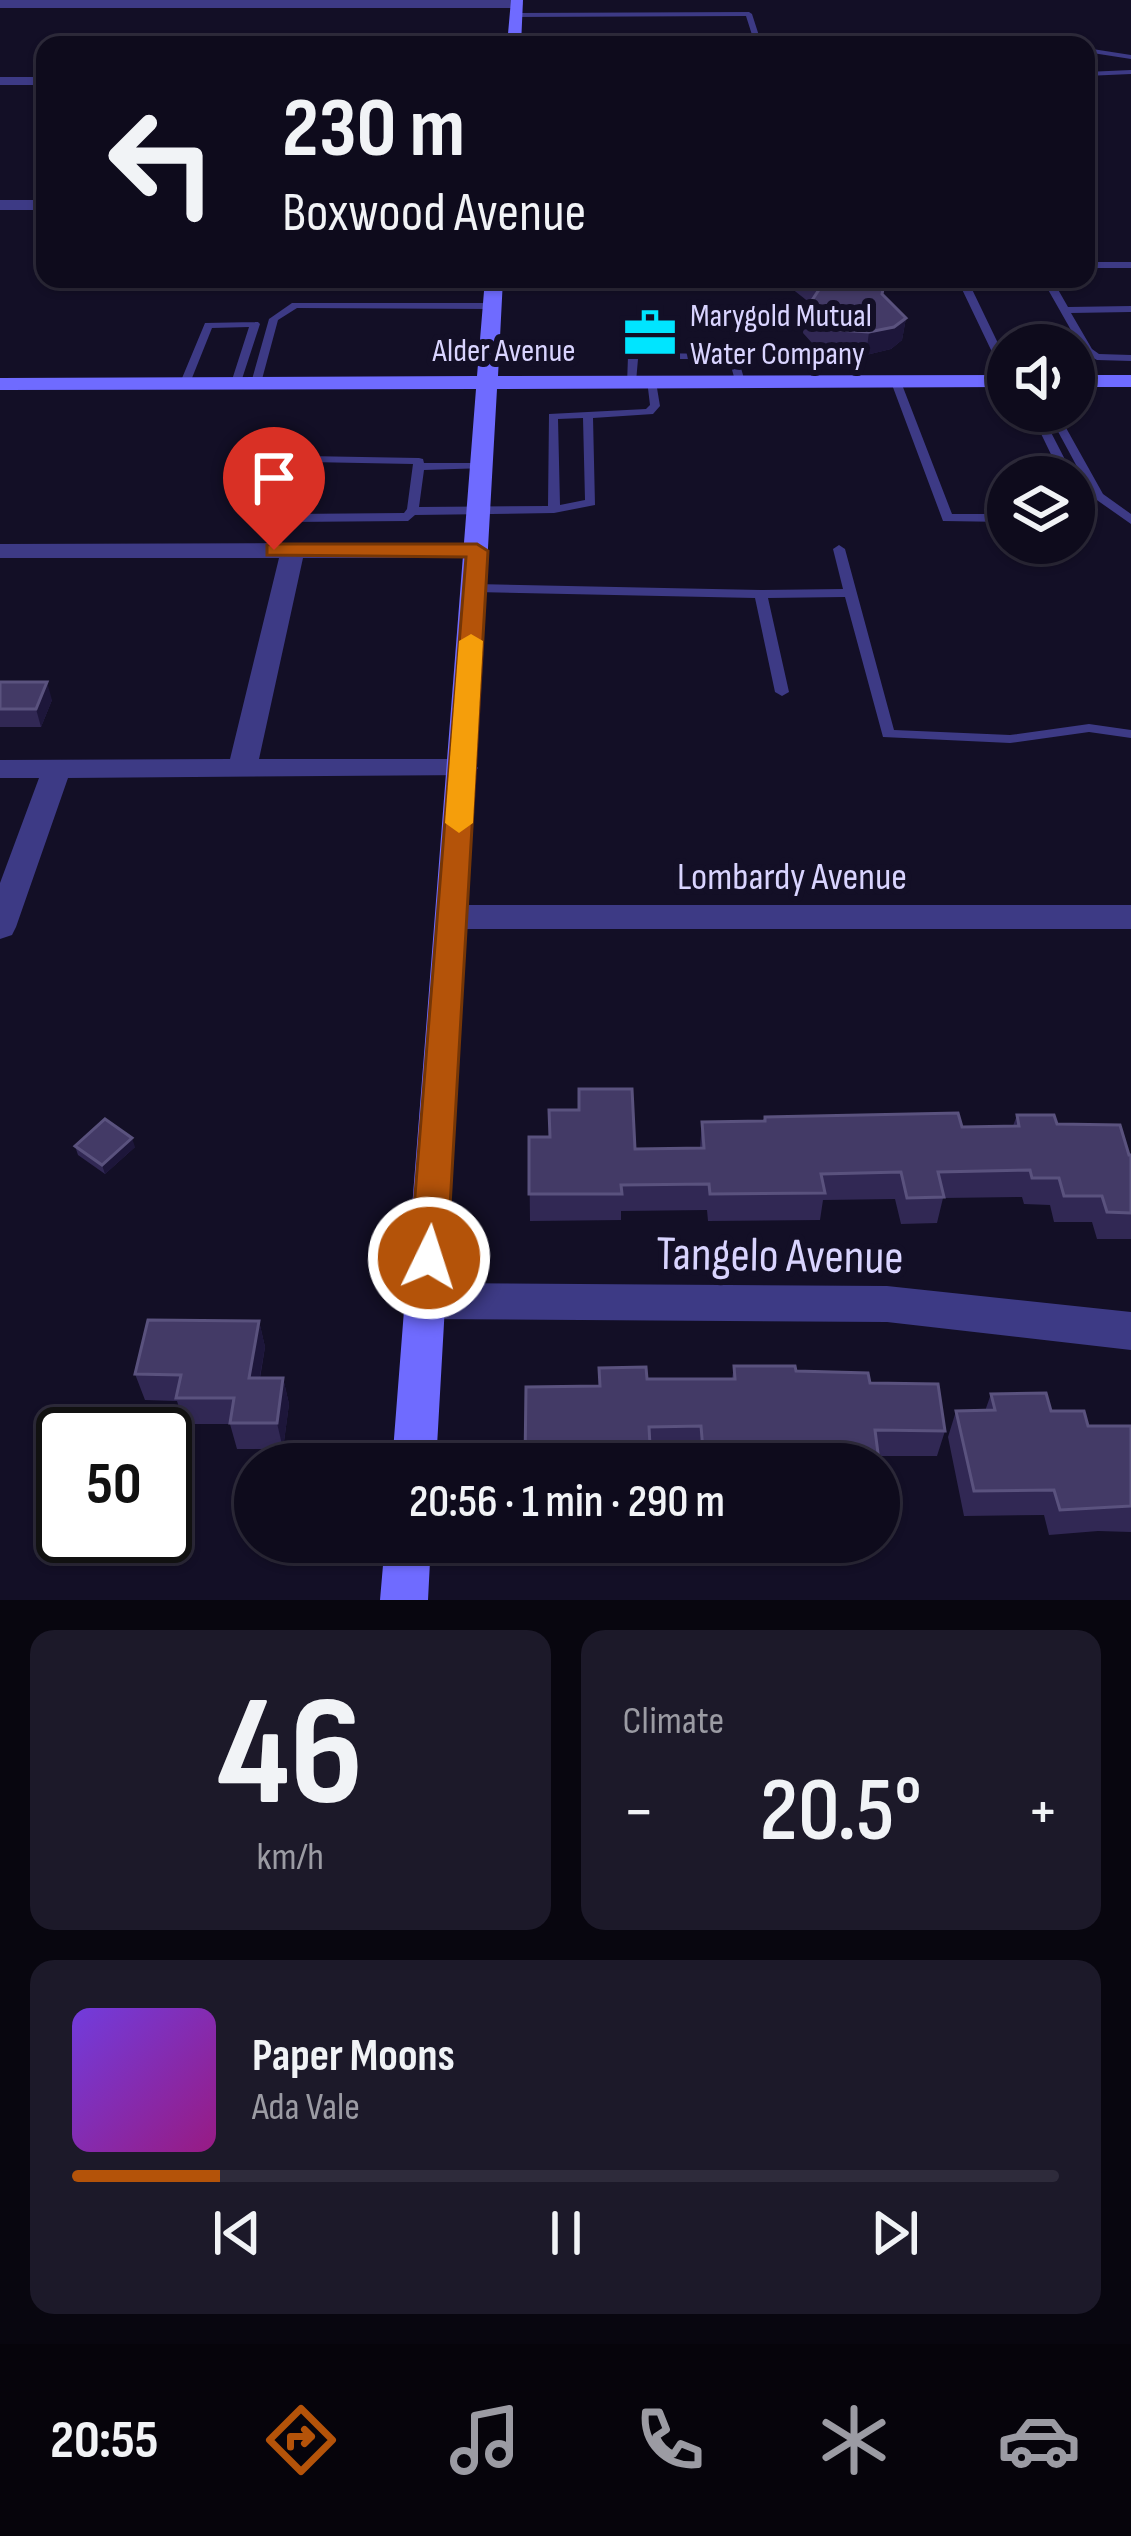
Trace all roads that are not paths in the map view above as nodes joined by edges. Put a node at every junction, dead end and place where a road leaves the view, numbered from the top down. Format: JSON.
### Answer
{"nodes":[{"id":1,"x":294,"y":2,"type":"edge"},
{"id":2,"x":0,"y":4,"type":"edge"},
{"id":3,"x":517,"y":6,"type":"edge"},
{"id":4,"x":515,"y":36,"type":"edge"},
{"id":5,"x":756,"y":36,"type":"edge"},
{"id":6,"x":1131,"y":45,"type":"edge"},
{"id":7,"x":1095,"y":51,"type":"edge"},
{"id":8,"x":1118,"y":53,"type":"junction"},
{"id":9,"x":1131,"y":57,"type":"edge"},
{"id":10,"x":1131,"y":73,"type":"edge"},
{"id":11,"x":1095,"y":74,"type":"edge"},
{"id":12,"x":0,"y":81,"type":"edge"},
{"id":13,"x":36,"y":81,"type":"edge"},
{"id":14,"x":0,"y":205,"type":"edge"},
{"id":15,"x":36,"y":205,"type":"edge"},
{"id":16,"x":1095,"y":265,"type":"edge"},
{"id":17,"x":1131,"y":265,"type":"edge"},
{"id":18,"x":493,"y":288,"type":"edge"},
{"id":19,"x":966,"y":288,"type":"edge"},
{"id":20,"x":1053,"y":288,"type":"edge"},
{"id":21,"x":491,"y":305,"type":"junction"},
{"id":22,"x":1131,"y":309,"type":"edge"},
{"id":23,"x":1065,"y":310,"type":"junction"},
{"id":24,"x":987,"y":333,"type":"edge"},
{"id":25,"x":1131,"y":358,"type":"edge"},
{"id":26,"x":987,"y":379,"type":"edge"},
{"id":27,"x":486,"y":381,"type":"junction"},
{"id":28,"x":1095,"y":381,"type":"edge"},
{"id":29,"x":1131,"y":381,"type":"edge"},
{"id":30,"x":641,"y":382,"type":"junction"},
{"id":31,"x":740,"y":382,"type":"junction"},
{"id":32,"x":896,"y":382,"type":"junction"},
{"id":33,"x":185,"y":383,"type":"junction"},
{"id":34,"x":246,"y":383,"type":"junction"},
{"id":35,"x":0,"y":384,"type":"edge"},
{"id":36,"x":588,"y":416,"type":"junction"},
{"id":37,"x":1063,"y":432,"type":"edge"},
{"id":38,"x":482,"y":466,"type":"junction"},
{"id":39,"x":418,"y":467,"type":"junction"},
{"id":40,"x":479,"y":509,"type":"junction"},
{"id":41,"x":554,"y":509,"type":"junction"},
{"id":42,"x":412,"y":511,"type":"junction"},
{"id":43,"x":285,"y":518,"type":"junction"},
{"id":44,"x":987,"y":518,"type":"edge"},
{"id":45,"x":1131,"y":520,"type":"edge"},
{"id":46,"x":839,"y":548,"type":"dead end"},
{"id":47,"x":284,"y":550,"type":"junction"},
{"id":48,"x":0,"y":551,"type":"edge"},
{"id":49,"x":477,"y":551,"type":"junction"},
{"id":50,"x":475,"y":588,"type":"junction"},
{"id":51,"x":851,"y":592,"type":"junction"},
{"id":52,"x":761,"y":594,"type":"junction"},
{"id":53,"x":782,"y":692,"type":"dead end"},
{"id":54,"x":1131,"y":734,"type":"edge"},
{"id":55,"x":243,"y":766,"type":"junction"},
{"id":56,"x":463,"y":768,"type":"junction"},
{"id":57,"x":0,"y":769,"type":"edge"},
{"id":58,"x":58,"y":769,"type":"junction"},
{"id":59,"x":453,"y":916,"type":"junction"},
{"id":60,"x":1131,"y":916,"type":"edge"},
{"id":61,"x":0,"y":928,"type":"edge"},
{"id":62,"x":425,"y":1300,"type":"junction"},
{"id":63,"x":1131,"y":1331,"type":"edge"},
{"id":64,"x":415,"y":1443,"type":"edge"},
{"id":65,"x":407,"y":1563,"type":"edge"},
{"id":66,"x":404,"y":1600,"type":"edge"}],
"edges":[{"from":1,"to":2,"type":"street"},
{"from":1,"to":3,"type":"street"},
{"from":3,"to":4,"type":"main road"},
{"from":3,"to":5,"type":"lane"},
{"from":6,"to":8,"type":"lane"},
{"from":7,"to":8,"type":"lane"},
{"from":8,"to":9,"type":"lane"},
{"from":10,"to":11,"type":"lane"},
{"from":12,"to":13,"type":"street"},
{"from":14,"to":15,"type":"street"},
{"from":16,"to":17,"type":"lane"},
{"from":18,"to":21,"type":"main road"},
{"from":19,"to":24,"type":"lane"},
{"from":20,"to":23,"type":"lane"},
{"from":21,"to":27,"type":"main road"},
{"from":21,"to":34,"type":"lane"},
{"from":22,"to":23,"type":"lane"},
{"from":23,"to":25,"type":"lane"},
{"from":26,"to":32,"type":"main road","name":"Alder Avenue"},
{"from":27,"to":30,"type":"main road","name":"Alder Avenue"},
{"from":27,"to":34,"type":"main road","name":"Alder Avenue"},
{"from":27,"to":38,"type":"main road"},
{"from":28,"to":29,"type":"main road"},
{"from":30,"to":31,"type":"main road","name":"Alder Avenue"},
{"from":30,"to":31,"type":"lane"},
{"from":30,"to":36,"type":"lane"},
{"from":31,"to":32,"type":"main road","name":"Alder Avenue"},
{"from":32,"to":44,"type":"lane"},
{"from":33,"to":34,"type":"main road","name":"Alder Avenue"},
{"from":33,"to":34,"type":"lane"},
{"from":33,"to":35,"type":"main road","name":"Alder Avenue"},
{"from":36,"to":41,"type":"lane"},
{"from":36,"to":41,"type":"lane"},
{"from":37,"to":45,"type":"lane"},
{"from":38,"to":39,"type":"lane"},
{"from":38,"to":40,"type":"main road"},
{"from":39,"to":42,"type":"lane"},
{"from":39,"to":43,"type":"lane"},
{"from":40,"to":41,"type":"lane"},
{"from":40,"to":42,"type":"lane"},
{"from":40,"to":49,"type":"main road"},
{"from":42,"to":43,"type":"lane"},
{"from":43,"to":47,"type":"lane"},
{"from":46,"to":51,"type":"lane"},
{"from":47,"to":48,"type":"street"},
{"from":47,"to":49,"type":"street"},
{"from":47,"to":55,"type":"street"},
{"from":49,"to":50,"type":"main road"},
{"from":50,"to":52,"type":"lane"},
{"from":50,"to":56,"type":"main road"},
{"from":51,"to":52,"type":"lane"},
{"from":51,"to":54,"type":"lane"},
{"from":52,"to":53,"type":"lane"},
{"from":55,"to":56,"type":"street"},
{"from":55,"to":58,"type":"street"},
{"from":56,"to":59,"type":"main road"},
{"from":57,"to":58,"type":"street"},
{"from":58,"to":61,"type":"street"},
{"from":59,"to":60,"type":"street","name":"Lombardy Avenue"},
{"from":59,"to":62,"type":"main road"},
{"from":62,"to":63,"type":"street","name":"Tangelo Avenue"},
{"from":62,"to":64,"type":"main road"},
{"from":65,"to":66,"type":"main road"}]}
